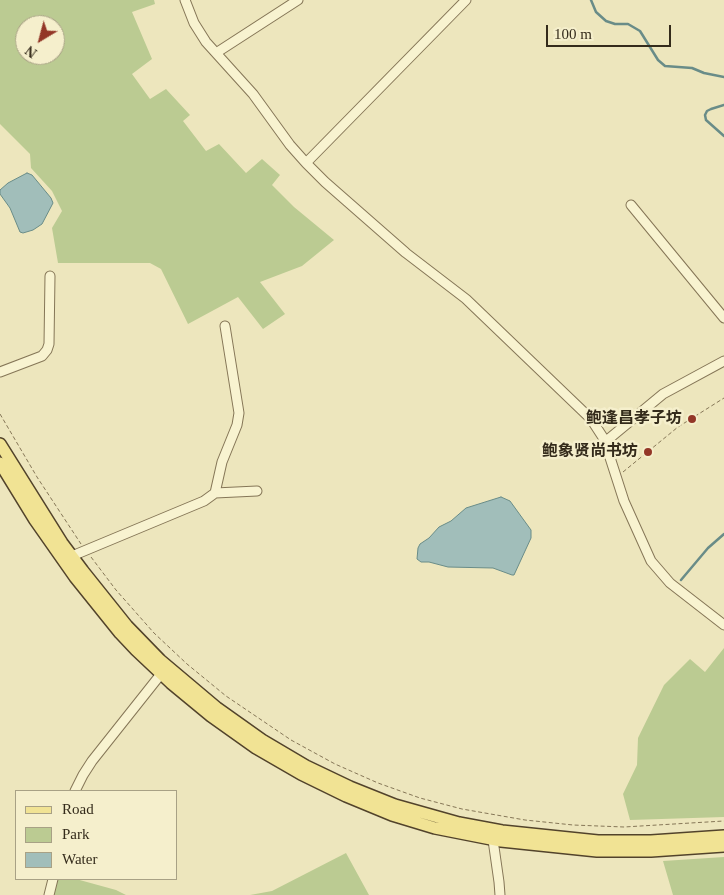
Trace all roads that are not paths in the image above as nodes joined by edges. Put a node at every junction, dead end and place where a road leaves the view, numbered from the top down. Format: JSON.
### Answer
{"nodes":[{"id":1,"x":186,"y":0,"type":"edge"},
{"id":2,"x":298,"y":0,"type":"edge"},
{"id":3,"x":466,"y":0,"type":"edge"},
{"id":4,"x":216,"y":54,"type":"junction"},
{"id":5,"x":306,"y":163,"type":"junction"},
{"id":6,"x":631,"y":205,"type":"dead end"},
{"id":7,"x":50,"y":276,"type":"dead end"},
{"id":8,"x":724,"y":318,"type":"edge"},
{"id":9,"x":225,"y":326,"type":"dead end"},
{"id":10,"x":724,"y":361,"type":"edge"},
{"id":11,"x":0,"y":372,"type":"edge"},
{"id":12,"x":605,"y":442,"type":"junction"},
{"id":13,"x":0,"y":444,"type":"edge"},
{"id":14,"x":0,"y":463,"type":"edge"},
{"id":15,"x":257,"y":491,"type":"dead end"},
{"id":16,"x":215,"y":493,"type":"junction"},
{"id":17,"x":72,"y":556,"type":"junction"},
{"id":18,"x":724,"y":624,"type":"edge"},
{"id":19,"x":161,"y":674,"type":"junction"},
{"id":20,"x":76,"y":790,"type":"edge"},
{"id":21,"x":724,"y":836,"type":"edge"},
{"id":22,"x":493,"y":840,"type":"junction"},
{"id":23,"x":724,"y":846,"type":"edge"},
{"id":24,"x":53,"y":880,"type":"edge"},
{"id":25,"x":49,"y":895,"type":"edge"},
{"id":26,"x":500,"y":895,"type":"edge"}],
"edges":[{"from":1,"to":4,"type":"street"},
{"from":2,"to":4,"type":"street"},
{"from":3,"to":5,"type":"street"},
{"from":4,"to":5,"type":"street"},
{"from":5,"to":12,"type":"street"},
{"from":6,"to":8,"type":"street"},
{"from":7,"to":11,"type":"street"},
{"from":9,"to":16,"type":"street"},
{"from":10,"to":12,"type":"street"},
{"from":12,"to":18,"type":"street"},
{"from":13,"to":17,"type":"main road"},
{"from":14,"to":19,"type":"main road"},
{"from":15,"to":16,"type":"street"},
{"from":16,"to":17,"type":"street"},
{"from":17,"to":21,"type":"main road"},
{"from":19,"to":20,"type":"street"},
{"from":19,"to":22,"type":"main road"},
{"from":22,"to":23,"type":"main road"},
{"from":22,"to":26,"type":"street"},
{"from":24,"to":25,"type":"street"}]}
